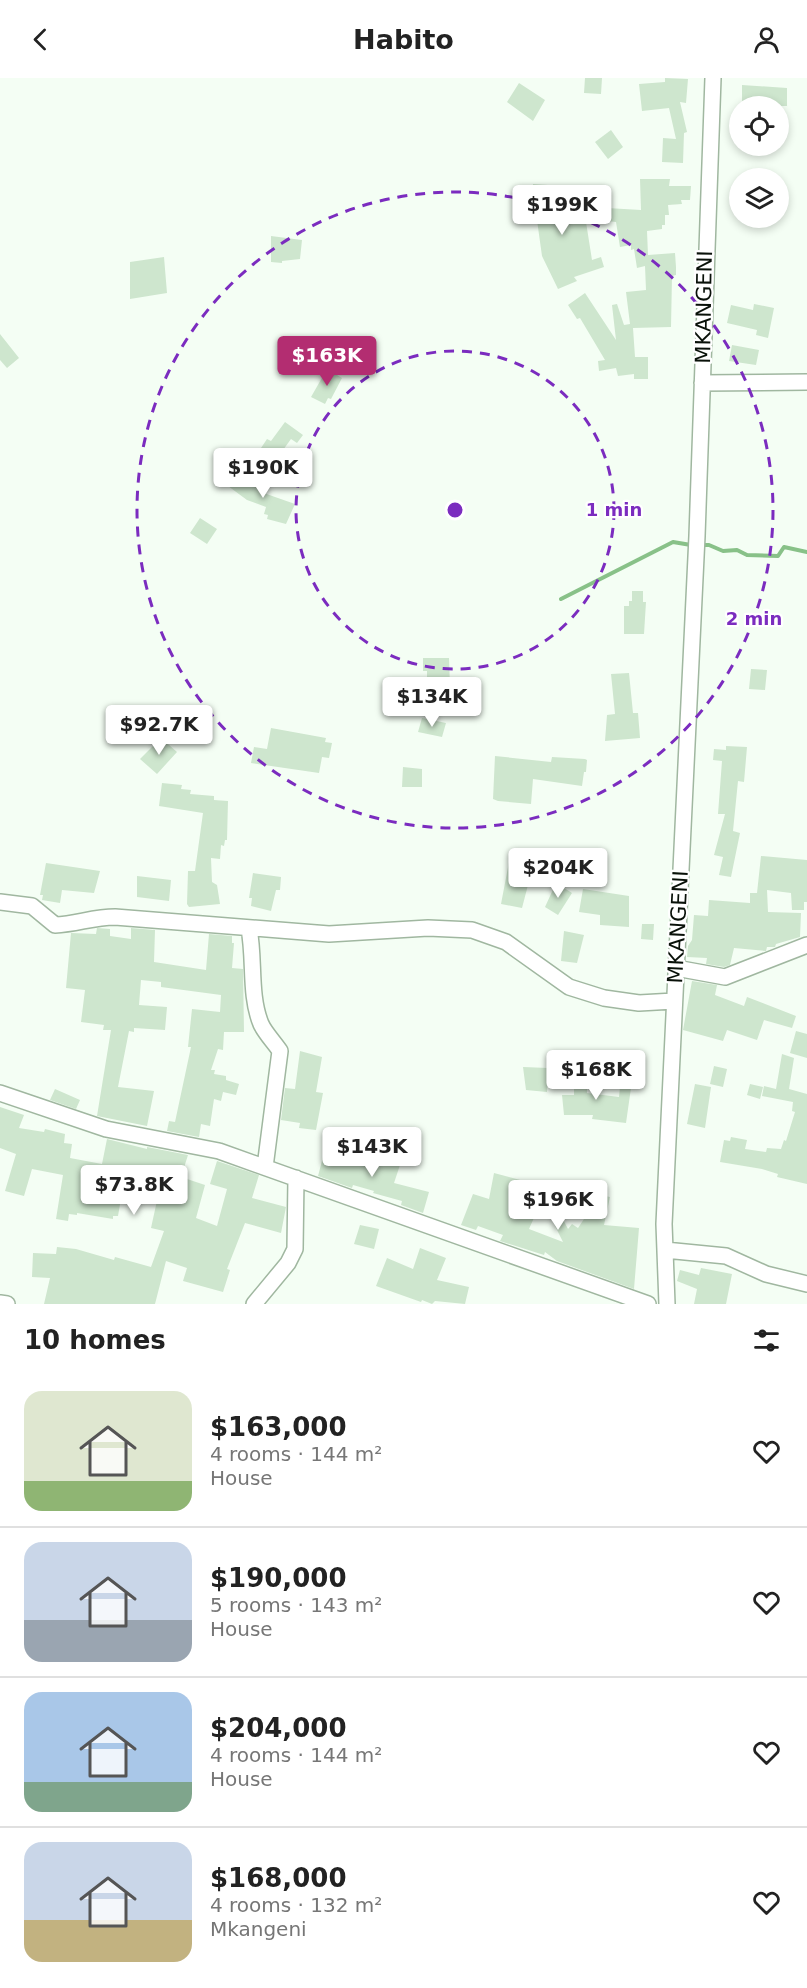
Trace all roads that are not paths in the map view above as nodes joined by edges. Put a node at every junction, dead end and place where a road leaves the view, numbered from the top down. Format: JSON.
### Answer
{"nodes":[{"id":1,"x":715,"y":79,"type":"edge"},
{"id":2,"x":807,"y":382,"type":"edge"},
{"id":3,"x":702,"y":383,"type":"junction"},
{"id":4,"x":0,"y":902,"type":"edge"},
{"id":5,"x":249,"y":929,"type":"junction"},
{"id":6,"x":807,"y":945,"type":"edge"},
{"id":7,"x":676,"y":968,"type":"junction"},
{"id":8,"x":674,"y":1001,"type":"junction"},
{"id":9,"x":0,"y":1093,"type":"edge"},
{"id":10,"x":265,"y":1167,"type":"junction"},
{"id":11,"x":296,"y":1178,"type":"junction"},
{"id":12,"x":665,"y":1250,"type":"junction"},
{"id":13,"x":807,"y":1284,"type":"edge"},
{"id":14,"x":0,"y":1303,"type":"edge"},
{"id":15,"x":7,"y":1304,"type":"edge"},
{"id":16,"x":254,"y":1304,"type":"edge"},
{"id":17,"x":648,"y":1304,"type":"edge"},
{"id":18,"x":667,"y":1304,"type":"edge"}],
"edges":[{"from":1,"to":3,"type":"street","name":"MKANGENI"},
{"from":2,"to":3,"type":"street"},
{"from":3,"to":7,"type":"street","name":"MKANGENI"},
{"from":4,"to":5,"type":"street"},
{"from":5,"to":8,"type":"street"},
{"from":5,"to":10,"type":"street"},
{"from":6,"to":7,"type":"street"},
{"from":7,"to":8,"type":"street","name":"MKANGENI"},
{"from":8,"to":12,"type":"street","name":"MKANGENI"},
{"from":9,"to":10,"type":"street"},
{"from":10,"to":11,"type":"street"},
{"from":11,"to":16,"type":"street"},
{"from":11,"to":17,"type":"street"},
{"from":12,"to":13,"type":"street"},
{"from":12,"to":18,"type":"street","name":"MKANGENI"},
{"from":14,"to":15,"type":"street"}]}
